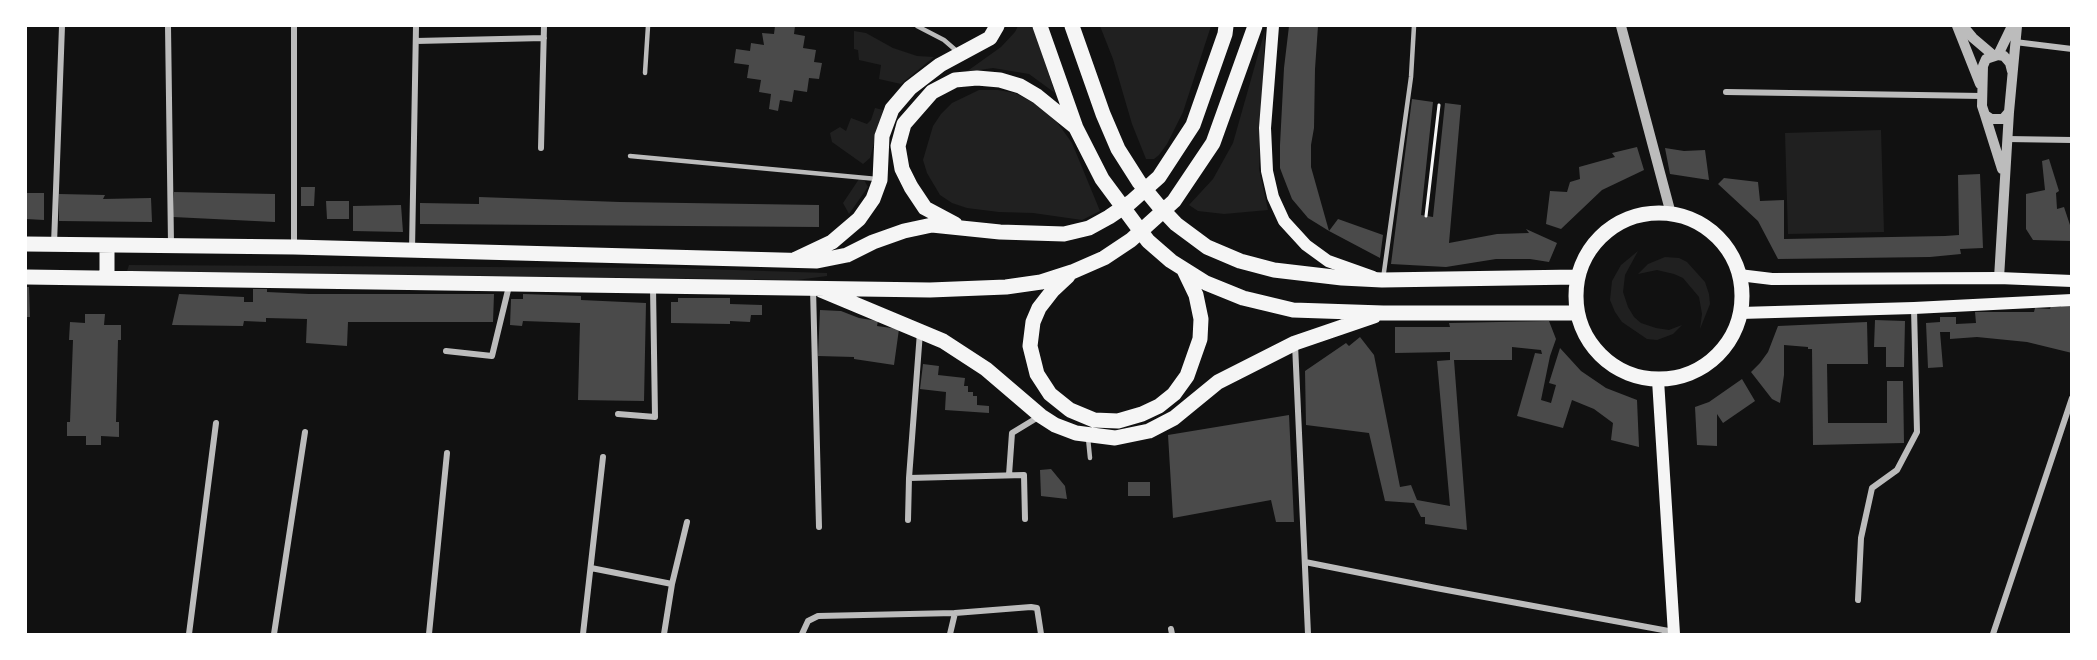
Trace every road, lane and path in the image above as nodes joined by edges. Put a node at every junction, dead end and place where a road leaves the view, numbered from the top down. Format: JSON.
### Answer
{"nodes":[{"id":1,"x":62,"y":26,"type":"edge"},
{"id":2,"x":168,"y":26,"type":"edge"},
{"id":3,"x":294,"y":26,"type":"edge"},
{"id":4,"x":416,"y":26,"type":"edge"},
{"id":5,"x":544,"y":26,"type":"edge"},
{"id":6,"x":648,"y":26,"type":"edge"},
{"id":7,"x":917,"y":26,"type":"edge"},
{"id":8,"x":998,"y":26,"type":"edge"},
{"id":9,"x":1040,"y":26,"type":"edge"},
{"id":10,"x":1072,"y":26,"type":"edge"},
{"id":11,"x":1255,"y":26,"type":"edge"},
{"id":12,"x":1273,"y":26,"type":"edge"},
{"id":13,"x":1414,"y":26,"type":"edge"},
{"id":14,"x":1621,"y":26,"type":"edge"},
{"id":15,"x":1957,"y":26,"type":"edge"},
{"id":16,"x":1963,"y":26,"type":"edge"},
{"id":17,"x":2012,"y":26,"type":"edge"},
{"id":18,"x":2017,"y":26,"type":"edge"},
{"id":19,"x":1226,"y":28,"type":"edge"},
{"id":20,"x":544,"y":38,"type":"junction"},
{"id":21,"x":416,"y":41,"type":"junction"},
{"id":22,"x":2015,"y":42,"type":"junction"},
{"id":23,"x":2072,"y":49,"type":"edge"},
{"id":24,"x":961,"y":55,"type":"junction"},
{"id":25,"x":1995,"y":55,"type":"junction"},
{"id":26,"x":2012,"y":71,"type":"junction"},
{"id":27,"x":645,"y":73,"type":"dead end"},
{"id":28,"x":1726,"y":92,"type":"dead end"},
{"id":29,"x":1982,"y":92,"type":"junction"},
{"id":30,"x":1439,"y":105,"type":"dead end"},
{"id":31,"x":2009,"y":112,"type":"junction"},
{"id":32,"x":1984,"y":115,"type":"junction"},
{"id":33,"x":1076,"y":128,"type":"junction"},
{"id":34,"x":2007,"y":139,"type":"junction"},
{"id":35,"x":2072,"y":140,"type":"edge"},
{"id":36,"x":541,"y":148,"type":"dead end"},
{"id":37,"x":630,"y":156,"type":"dead end"},
{"id":38,"x":2004,"y":178,"type":"junction"},
{"id":39,"x":880,"y":180,"type":"junction"},
{"id":40,"x":1671,"y":213,"type":"junction"},
{"id":41,"x":1426,"y":216,"type":"dead end"},
{"id":42,"x":960,"y":227,"type":"junction"},
{"id":43,"x":26,"y":244,"type":"edge"},
{"id":44,"x":54,"y":245,"type":"junction"},
{"id":45,"x":107,"y":246,"type":"junction"},
{"id":46,"x":171,"y":247,"type":"junction"},
{"id":47,"x":294,"y":247,"type":"junction"},
{"id":48,"x":412,"y":250,"type":"junction"},
{"id":49,"x":792,"y":261,"type":"junction"},
{"id":50,"x":1184,"y":270,"type":"junction"},
{"id":51,"x":1072,"y":272,"type":"junction"},
{"id":52,"x":1739,"y":275,"type":"junction"},
{"id":53,"x":26,"y":277,"type":"edge"},
{"id":54,"x":107,"y":277,"type":"junction"},
{"id":55,"x":1577,"y":277,"type":"junction"},
{"id":56,"x":2000,"y":279,"type":"junction"},
{"id":57,"x":1382,"y":280,"type":"junction"},
{"id":58,"x":2072,"y":281,"type":"edge"},
{"id":59,"x":510,"y":282,"type":"junction"},
{"id":60,"x":653,"y":285,"type":"junction"},
{"id":61,"x":813,"y":287,"type":"junction"},
{"id":62,"x":2072,"y":300,"type":"edge"},
{"id":63,"x":1914,"y":308,"type":"junction"},
{"id":64,"x":1383,"y":313,"type":"junction"},
{"id":65,"x":1577,"y":313,"type":"junction"},
{"id":66,"x":1740,"y":313,"type":"junction"},
{"id":67,"x":920,"y":332,"type":"junction"},
{"id":68,"x":1295,"y":343,"type":"junction"},
{"id":69,"x":446,"y":351,"type":"dead end"},
{"id":70,"x":1658,"y":380,"type":"junction"},
{"id":71,"x":2072,"y":398,"type":"edge"},
{"id":72,"x":618,"y":414,"type":"dead end"},
{"id":73,"x":1041,"y":416,"type":"junction"},
{"id":74,"x":216,"y":423,"type":"dead end"},
{"id":75,"x":305,"y":432,"type":"dead end"},
{"id":76,"x":1088,"y":435,"type":"junction"},
{"id":77,"x":447,"y":453,"type":"dead end"},
{"id":78,"x":603,"y":457,"type":"dead end"},
{"id":79,"x":1090,"y":458,"type":"dead end"},
{"id":80,"x":1009,"y":476,"type":"junction"},
{"id":81,"x":909,"y":478,"type":"junction"},
{"id":82,"x":1025,"y":519,"type":"dead end"},
{"id":83,"x":908,"y":520,"type":"dead end"},
{"id":84,"x":687,"y":522,"type":"dead end"},
{"id":85,"x":819,"y":527,"type":"dead end"},
{"id":86,"x":1305,"y":562,"type":"junction"},
{"id":87,"x":591,"y":568,"type":"junction"},
{"id":88,"x":672,"y":584,"type":"junction"},
{"id":89,"x":1858,"y":600,"type":"dead end"},
{"id":90,"x":955,"y":612,"type":"junction"},
{"id":91,"x":1674,"y":633,"type":"edge"},
{"id":92,"x":189,"y":634,"type":"edge"},
{"id":93,"x":274,"y":634,"type":"edge"},
{"id":94,"x":429,"y":634,"type":"edge"},
{"id":95,"x":583,"y":634,"type":"edge"},
{"id":96,"x":664,"y":634,"type":"edge"},
{"id":97,"x":802,"y":634,"type":"edge"},
{"id":98,"x":950,"y":634,"type":"edge"},
{"id":99,"x":1041,"y":634,"type":"edge"},
{"id":100,"x":1308,"y":634,"type":"edge"},
{"id":101,"x":1993,"y":634,"type":"edge"}],
"edges":[{"from":1,"to":44,"type":"street"},
{"from":2,"to":46,"type":"street"},
{"from":3,"to":47,"type":"street"},
{"from":4,"to":21,"type":"street"},
{"from":5,"to":20,"type":"street"},
{"from":6,"to":27,"type":"lane"},
{"from":7,"to":24,"type":"lane"},
{"from":8,"to":24,"type":"main road"},
{"from":9,"to":33,"type":"main road"},
{"from":10,"to":57,"type":"main road"},
{"from":11,"to":51,"type":"main road"},
{"from":12,"to":57,"type":"main road"},
{"from":13,"to":57,"type":"lane"},
{"from":14,"to":40,"type":"street"},
{"from":15,"to":29,"type":"street"},
{"from":16,"to":25,"type":"street"},
{"from":17,"to":25,"type":"street"},
{"from":18,"to":22,"type":"street"},
{"from":19,"to":42,"type":"main road"},
{"from":20,"to":21,"type":"street"},
{"from":20,"to":36,"type":"street"},
{"from":21,"to":48,"type":"street"},
{"from":22,"to":23,"type":"street"},
{"from":22,"to":26,"type":"street"},
{"from":24,"to":39,"type":"main road"},
{"from":25,"to":26,"type":"street"},
{"from":25,"to":29,"type":"street"},
{"from":26,"to":31,"type":"street"},
{"from":28,"to":29,"type":"street"},
{"from":29,"to":32,"type":"street"},
{"from":30,"to":41,"type":"path"},
{"from":31,"to":32,"type":"street"},
{"from":31,"to":34,"type":"street"},
{"from":32,"to":38,"type":"street"},
{"from":33,"to":42,"type":"main road"},
{"from":33,"to":50,"type":"main road"},
{"from":34,"to":35,"type":"street"},
{"from":34,"to":38,"type":"street"},
{"from":37,"to":39,"type":"lane"},
{"from":38,"to":56,"type":"street"},
{"from":39,"to":49,"type":"main road"},
{"from":40,"to":52,"type":"main road"},
{"from":40,"to":55,"type":"main road"},
{"from":42,"to":49,"type":"main road"},
{"from":43,"to":44,"type":"main road"},
{"from":44,"to":45,"type":"main road"},
{"from":45,"to":46,"type":"main road"},
{"from":45,"to":54,"type":"main road"},
{"from":46,"to":47,"type":"main road"},
{"from":47,"to":48,"type":"main road"},
{"from":48,"to":49,"type":"main road"},
{"from":50,"to":51,"type":"main road"},
{"from":50,"to":64,"type":"main road"},
{"from":51,"to":61,"type":"main road"},
{"from":52,"to":56,"type":"main road"},
{"from":52,"to":66,"type":"main road"},
{"from":53,"to":54,"type":"main road"},
{"from":54,"to":59,"type":"main road"},
{"from":55,"to":57,"type":"main road"},
{"from":55,"to":65,"type":"main road"},
{"from":56,"to":58,"type":"main road"},
{"from":59,"to":60,"type":"main road"},
{"from":59,"to":69,"type":"street"},
{"from":60,"to":61,"type":"main road"},
{"from":60,"to":72,"type":"street"},
{"from":61,"to":67,"type":"main road"},
{"from":61,"to":85,"type":"street"},
{"from":62,"to":63,"type":"main road"},
{"from":63,"to":66,"type":"main road"},
{"from":63,"to":89,"type":"street"},
{"from":64,"to":65,"type":"main road"},
{"from":64,"to":68,"type":"main road"},
{"from":65,"to":70,"type":"main road"},
{"from":66,"to":70,"type":"main road"},
{"from":67,"to":73,"type":"main road"},
{"from":67,"to":81,"type":"street"},
{"from":68,"to":76,"type":"main road"},
{"from":68,"to":86,"type":"street"},
{"from":70,"to":91,"type":"main road"},
{"from":71,"to":101,"type":"street"},
{"from":73,"to":76,"type":"main road"},
{"from":73,"to":80,"type":"street"},
{"from":74,"to":92,"type":"street"},
{"from":75,"to":93,"type":"street"},
{"from":76,"to":79,"type":"lane"},
{"from":77,"to":94,"type":"street"},
{"from":78,"to":87,"type":"street"},
{"from":80,"to":81,"type":"street"},
{"from":80,"to":82,"type":"street"},
{"from":81,"to":83,"type":"street"},
{"from":84,"to":88,"type":"street"},
{"from":86,"to":91,"type":"street"},
{"from":86,"to":100,"type":"street"},
{"from":87,"to":88,"type":"street"},
{"from":87,"to":95,"type":"street"},
{"from":88,"to":96,"type":"street"},
{"from":90,"to":97,"type":"street"},
{"from":90,"to":98,"type":"street"},
{"from":90,"to":99,"type":"street"}]}
